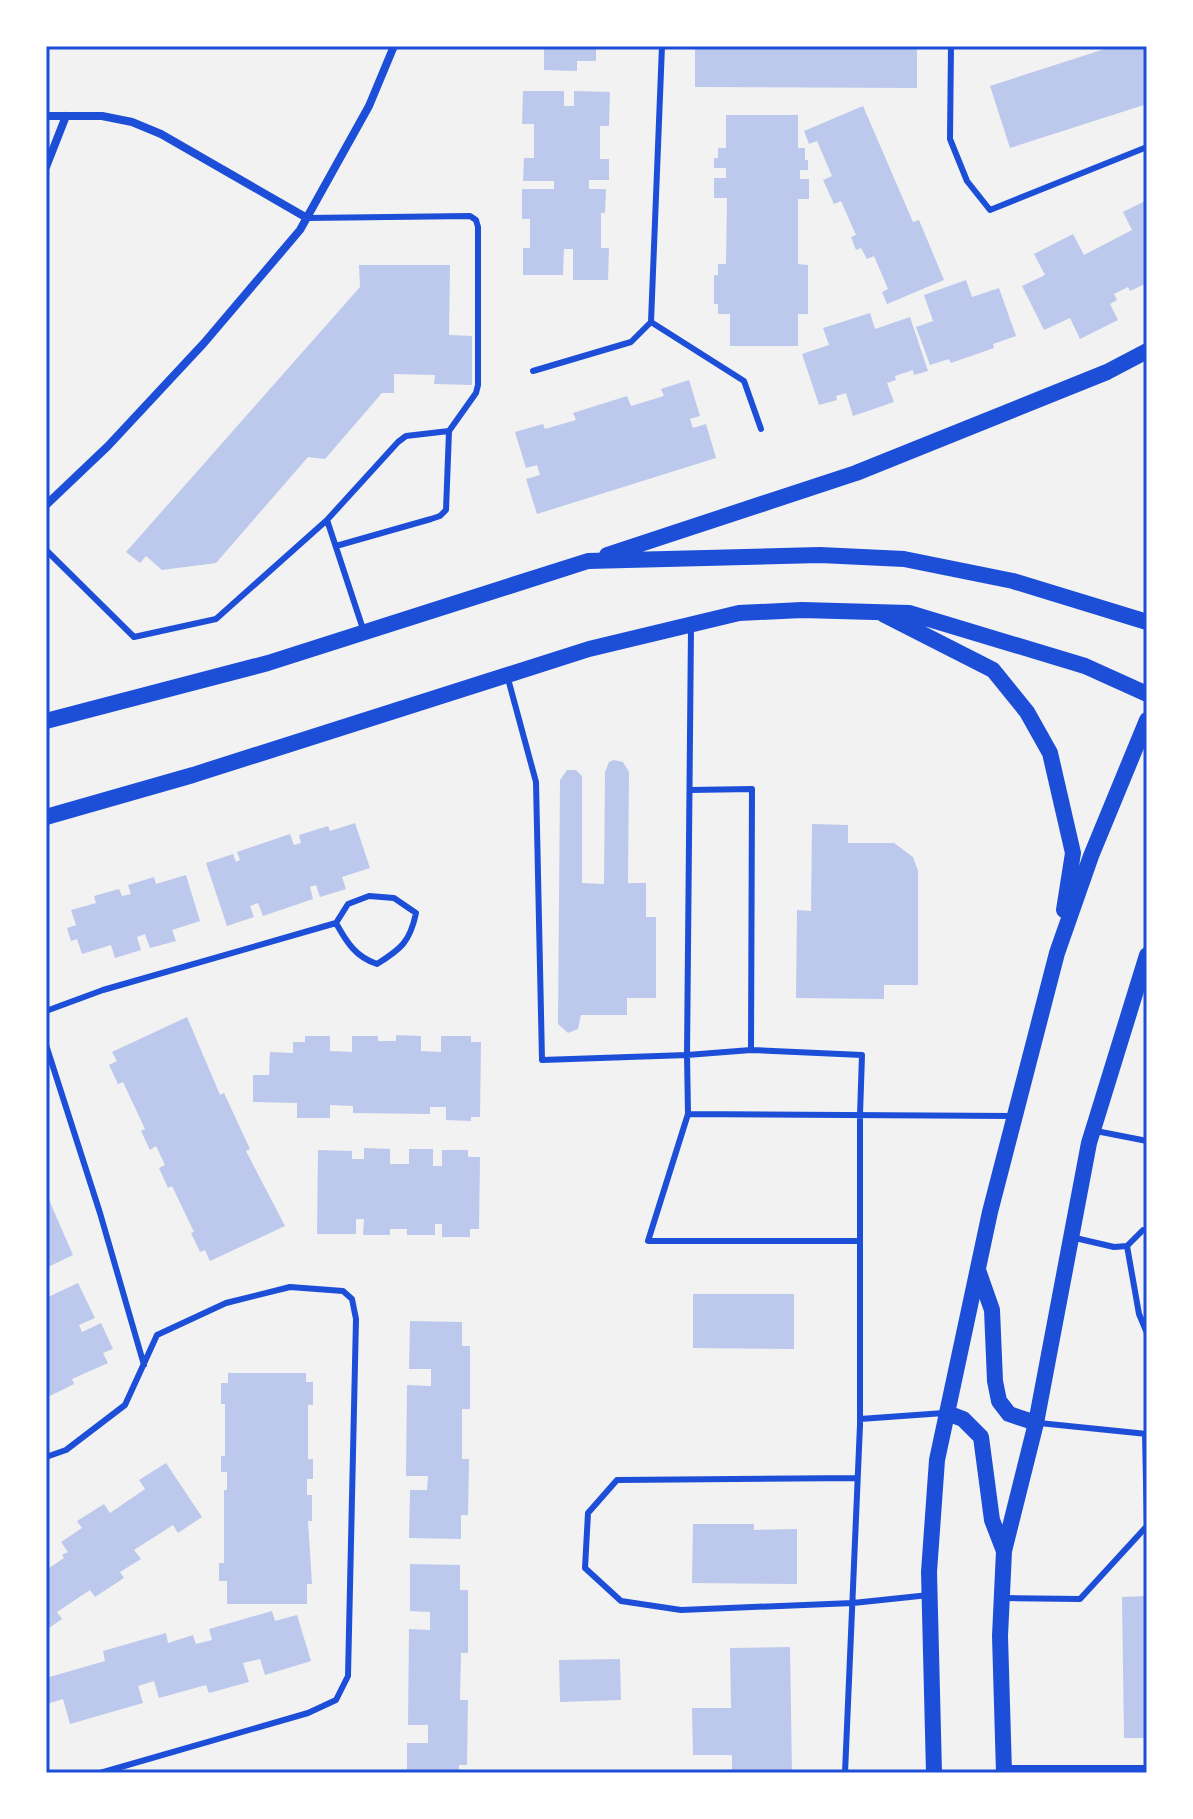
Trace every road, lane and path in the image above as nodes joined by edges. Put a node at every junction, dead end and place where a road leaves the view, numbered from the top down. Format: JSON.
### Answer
{"nodes":[{"id":1,"x":394,"y":46,"type":"edge"},
{"id":2,"x":662,"y":46,"type":"edge"},
{"id":3,"x":951,"y":46,"type":"edge"},
{"id":4,"x":46,"y":116,"type":"edge"},
{"id":5,"x":66,"y":116,"type":"junction"},
{"id":6,"x":1147,"y":147,"type":"edge"},
{"id":7,"x":46,"y":167,"type":"edge"},
{"id":8,"x":307,"y":218,"type":"junction"},
{"id":9,"x":651,"y":322,"type":"junction"},
{"id":10,"x":1147,"y":351,"type":"edge"},
{"id":11,"x":533,"y":371,"type":"dead end"},
{"id":12,"x":761,"y":429,"type":"dead end"},
{"id":13,"x":449,"y":431,"type":"junction"},
{"id":14,"x":46,"y":505,"type":"edge"},
{"id":15,"x":327,"y":520,"type":"junction"},
{"id":16,"x":336,"y":546,"type":"junction"},
{"id":17,"x":46,"y":550,"type":"edge"},
{"id":18,"x":588,"y":561,"type":"junction"},
{"id":19,"x":878,"y":611,"type":"junction"},
{"id":20,"x":1147,"y":622,"type":"edge"},
{"id":21,"x":691,"y":624,"type":"junction"},
{"id":22,"x":364,"y":632,"type":"junction"},
{"id":23,"x":507,"y":675,"type":"junction"},
{"id":24,"x":1147,"y":694,"type":"edge"},
{"id":25,"x":1147,"y":720,"type":"edge"},
{"id":26,"x":46,"y":721,"type":"edge"},
{"id":27,"x":690,"y":790,"type":"junction"},
{"id":28,"x":46,"y":817,"type":"edge"},
{"id":29,"x":336,"y":923,"type":"junction"},
{"id":30,"x":1057,"y":953,"type":"junction"},
{"id":31,"x":1147,"y":955,"type":"edge"},
{"id":32,"x":46,"y":1011,"type":"edge"},
{"id":33,"x":46,"y":1045,"type":"edge"},
{"id":34,"x":751,"y":1050,"type":"junction"},
{"id":35,"x":687,"y":1055,"type":"junction"},
{"id":36,"x":688,"y":1114,"type":"junction"},
{"id":37,"x":860,"y":1115,"type":"junction"},
{"id":38,"x":1013,"y":1116,"type":"junction"},
{"id":39,"x":1093,"y":1130,"type":"junction"},
{"id":40,"x":1147,"y":1141,"type":"edge"},
{"id":41,"x":1145,"y":1230,"type":"edge"},
{"id":42,"x":1071,"y":1237,"type":"junction"},
{"id":43,"x":860,"y":1241,"type":"junction"},
{"id":44,"x":1127,"y":1246,"type":"junction"},
{"id":45,"x":978,"y":1269,"type":"junction"},
{"id":46,"x":1147,"y":1333,"type":"edge"},
{"id":47,"x":144,"y":1365,"type":"junction"},
{"id":48,"x":947,"y":1413,"type":"junction"},
{"id":49,"x":860,"y":1419,"type":"junction"},
{"id":50,"x":1036,"y":1423,"type":"junction"},
{"id":51,"x":1146,"y":1434,"type":"edge"},
{"id":52,"x":46,"y":1457,"type":"edge"},
{"id":53,"x":857,"y":1478,"type":"junction"},
{"id":54,"x":1147,"y":1528,"type":"edge"},
{"id":55,"x":1004,"y":1551,"type":"junction"},
{"id":56,"x":929,"y":1595,"type":"junction"},
{"id":57,"x":1001,"y":1598,"type":"junction"},
{"id":58,"x":853,"y":1603,"type":"junction"},
{"id":59,"x":1147,"y":1768,"type":"edge"},
{"id":60,"x":1004,"y":1770,"type":"edge"},
{"id":61,"x":100,"y":1773,"type":"edge"},
{"id":62,"x":845,"y":1773,"type":"edge"},
{"id":63,"x":934,"y":1773,"type":"edge"}],
"edges":[{"from":1,"to":8,"type":"street"},
{"from":2,"to":9,"type":"lane"},
{"from":3,"to":6,"type":"lane"},
{"from":4,"to":5,"type":"street"},
{"from":5,"to":7,"type":"street"},
{"from":5,"to":8,"type":"street"},
{"from":8,"to":13,"type":"lane"},
{"from":8,"to":14,"type":"street"},
{"from":9,"to":11,"type":"lane"},
{"from":9,"to":12,"type":"lane"},
{"from":10,"to":18,"type":"main road"},
{"from":13,"to":15,"type":"lane"},
{"from":13,"to":16,"type":"lane"},
{"from":15,"to":16,"type":"lane"},
{"from":15,"to":17,"type":"lane"},
{"from":16,"to":22,"type":"lane"},
{"from":18,"to":20,"type":"main road"},
{"from":18,"to":22,"type":"main road"},
{"from":19,"to":21,"type":"main road"},
{"from":19,"to":24,"type":"main road"},
{"from":19,"to":30,"type":"main road"},
{"from":21,"to":23,"type":"main road"},
{"from":21,"to":27,"type":"lane"},
{"from":22,"to":26,"type":"main road"},
{"from":23,"to":28,"type":"main road"},
{"from":23,"to":35,"type":"lane"},
{"from":25,"to":30,"type":"main road"},
{"from":27,"to":34,"type":"lane"},
{"from":27,"to":35,"type":"lane"},
{"from":29,"to":29,"type":"lane"},
{"from":29,"to":32,"type":"lane"},
{"from":30,"to":38,"type":"main road"},
{"from":31,"to":39,"type":"main road"},
{"from":33,"to":47,"type":"lane"},
{"from":34,"to":35,"type":"lane"},
{"from":34,"to":37,"type":"lane"},
{"from":35,"to":36,"type":"lane"},
{"from":36,"to":37,"type":"lane"},
{"from":36,"to":43,"type":"lane"},
{"from":37,"to":38,"type":"lane"},
{"from":37,"to":43,"type":"lane"},
{"from":38,"to":45,"type":"main road"},
{"from":39,"to":40,"type":"lane"},
{"from":39,"to":42,"type":"main road"},
{"from":41,"to":44,"type":"lane"},
{"from":42,"to":44,"type":"lane"},
{"from":42,"to":50,"type":"main road"},
{"from":43,"to":49,"type":"lane"},
{"from":44,"to":46,"type":"lane"},
{"from":45,"to":48,"type":"main road"},
{"from":45,"to":50,"type":"main road"},
{"from":47,"to":52,"type":"lane"},
{"from":47,"to":61,"type":"lane"},
{"from":48,"to":49,"type":"lane"},
{"from":48,"to":55,"type":"main road"},
{"from":48,"to":56,"type":"main road"},
{"from":49,"to":53,"type":"lane"},
{"from":50,"to":51,"type":"lane"},
{"from":50,"to":55,"type":"main road"},
{"from":51,"to":54,"type":"lane"},
{"from":53,"to":58,"type":"lane"},
{"from":53,"to":58,"type":"lane"},
{"from":54,"to":57,"type":"lane"},
{"from":55,"to":57,"type":"main road"},
{"from":56,"to":58,"type":"lane"},
{"from":56,"to":63,"type":"main road"},
{"from":57,"to":60,"type":"main road"},
{"from":58,"to":62,"type":"lane"},
{"from":59,"to":60,"type":"lane"}]}
